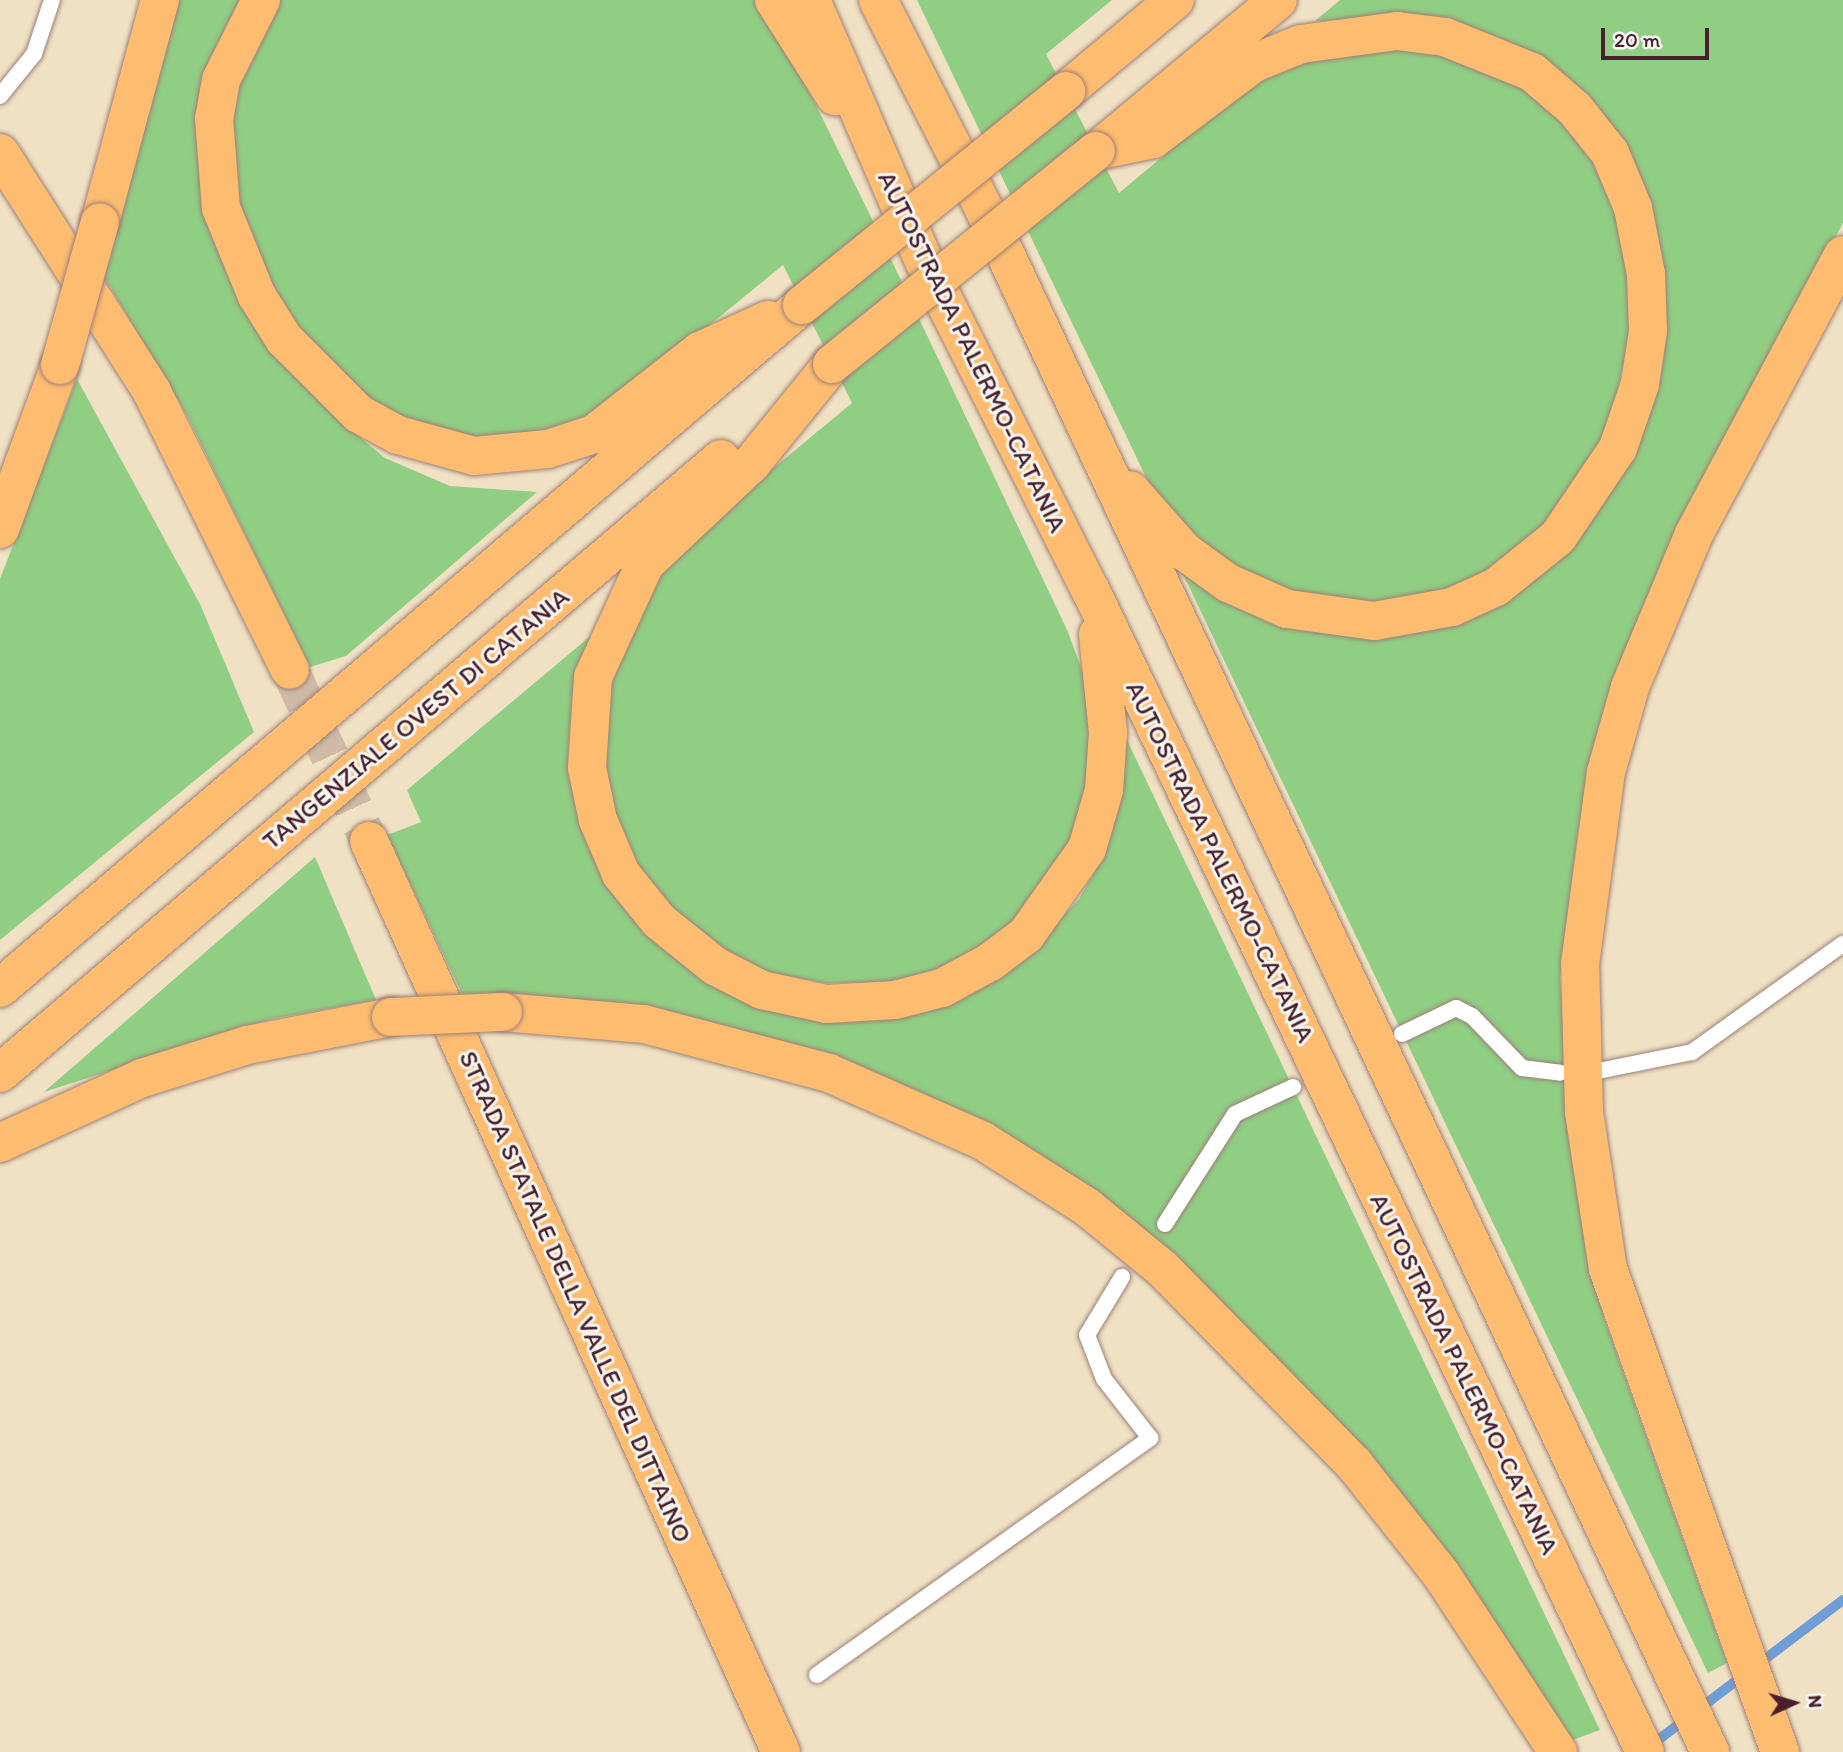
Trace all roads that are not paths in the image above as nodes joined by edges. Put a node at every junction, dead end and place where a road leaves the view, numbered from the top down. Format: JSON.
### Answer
{"nodes":[{"id":1,"x":52,"y":0,"type":"edge"},
{"id":2,"x":160,"y":0,"type":"edge"},
{"id":3,"x":261,"y":0,"type":"edge"},
{"id":4,"x":774,"y":0,"type":"edge"},
{"id":5,"x":811,"y":0,"type":"edge"},
{"id":6,"x":878,"y":0,"type":"edge"},
{"id":7,"x":1133,"y":0,"type":"edge"},
{"id":8,"x":1175,"y":0,"type":"edge"},
{"id":9,"x":1278,"y":0,"type":"edge"},
{"id":10,"x":1066,"y":91,"type":"junction"},
{"id":11,"x":0,"y":96,"type":"edge"},
{"id":12,"x":871,"y":146,"type":"junction"},
{"id":13,"x":1096,"y":151,"type":"junction"},
{"id":14,"x":0,"y":153,"type":"edge"},
{"id":15,"x":1843,"y":255,"type":"edge"},
{"id":16,"x":802,"y":305,"type":"junction"},
{"id":17,"x":832,"y":364,"type":"junction"},
{"id":18,"x":1094,"y":445,"type":"junction"},
{"id":19,"x":0,"y":529,"type":"edge"},
{"id":20,"x":1090,"y":591,"type":"junction"},
{"id":21,"x":290,"y":670,"type":"tunnel mouth"},
{"id":22,"x":369,"y":841,"type":"tunnel mouth"},
{"id":23,"x":1843,"y":944,"type":"edge"},
{"id":24,"x":0,"y":988,"type":"edge"},
{"id":25,"x":1402,"y":1034,"type":"dead end"},
{"id":26,"x":1603,"y":1070,"type":"dead end"},
{"id":27,"x":0,"y":1073,"type":"edge"},
{"id":28,"x":1560,"y":1073,"type":"dead end"},
{"id":29,"x":1293,"y":1087,"type":"dead end"},
{"id":30,"x":0,"y":1143,"type":"edge"},
{"id":31,"x":1165,"y":1224,"type":"dead end"},
{"id":32,"x":1122,"y":1278,"type":"dead end"},
{"id":33,"x":817,"y":1675,"type":"dead end"},
{"id":34,"x":1638,"y":1738,"type":"edge"},
{"id":35,"x":781,"y":1752,"type":"edge"},
{"id":36,"x":1558,"y":1752,"type":"edge"},
{"id":37,"x":1710,"y":1752,"type":"edge"},
{"id":38,"x":1780,"y":1752,"type":"edge"}],
"edges":[{"from":1,"to":11,"type":"lane"},
{"from":2,"to":19,"type":"main road","bridge":true},
{"from":3,"to":16,"type":"main road"},
{"from":4,"to":12,"type":"main road"},
{"from":5,"to":12,"type":"main road","name":"AUTOSTRADA PALERMO-CATANIA"},
{"from":6,"to":18,"type":"main road"},
{"from":7,"to":10,"type":"main road"},
{"from":8,"to":10,"type":"main road"},
{"from":9,"to":13,"type":"main road"},
{"from":10,"to":16,"type":"main road","bridge":true},
{"from":12,"to":20,"type":"main road","name":"AUTOSTRADA PALERMO-CATANIA"},
{"from":13,"to":17,"type":"main road","bridge":true},
{"from":13,"to":18,"type":"main road"},
{"from":14,"to":21,"type":"main road"},
{"from":15,"to":38,"type":"main road"},
{"from":16,"to":24,"type":"main road"},
{"from":17,"to":20,"type":"main road"},
{"from":17,"to":27,"type":"main road","name":"TANGENZIALE OVEST DI CATANIA"},
{"from":18,"to":37,"type":"main road"},
{"from":20,"to":34,"type":"main road","name":"AUTOSTRADA PALERMO-CATANIA"},
{"from":22,"to":35,"type":"main road","name":"STRADA STATALE DELLA VALLE DEL DITTAINO"},
{"from":23,"to":26,"type":"lane"},
{"from":25,"to":28,"type":"lane"},
{"from":29,"to":31,"type":"lane"},
{"from":30,"to":36,"type":"main road","bridge":true},
{"from":32,"to":33,"type":"lane"}]}
